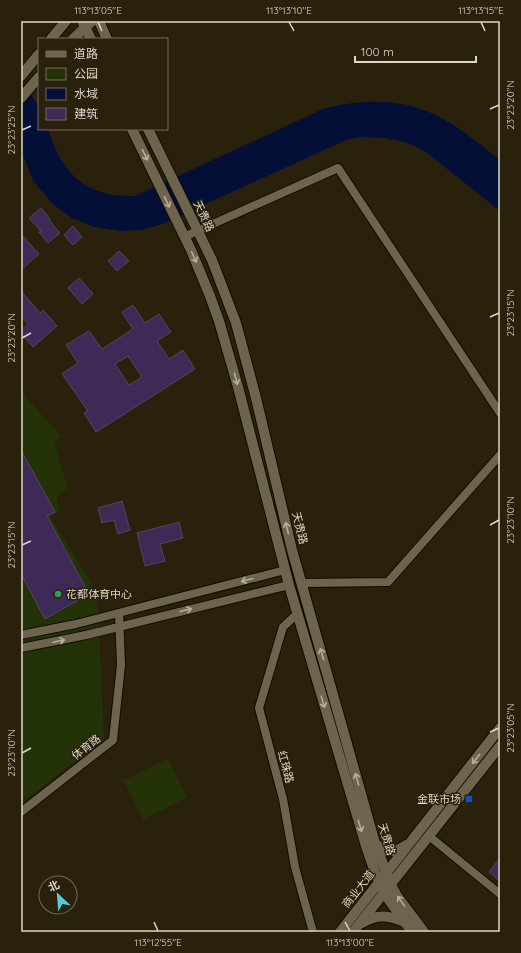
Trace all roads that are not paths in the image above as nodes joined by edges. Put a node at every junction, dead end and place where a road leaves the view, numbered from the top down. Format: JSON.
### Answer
{"nodes":[{"id":1,"x":66,"y":21,"type":"edge"},
{"id":2,"x":99,"y":21,"type":"edge"},
{"id":3,"x":87,"y":23,"type":"edge"},
{"id":4,"x":52,"y":38,"type":"edge"},
{"id":5,"x":74,"y":38,"type":"edge"},
{"id":6,"x":91,"y":38,"type":"edge"},
{"id":7,"x":107,"y":38,"type":"edge"},
{"id":8,"x":36,"y":57,"type":"edge"},
{"id":9,"x":21,"y":76,"type":"edge"},
{"id":10,"x":38,"y":78,"type":"edge"},
{"id":11,"x":21,"y":98,"type":"edge"},
{"id":12,"x":132,"y":130,"type":"edge"},
{"id":13,"x":148,"y":130,"type":"edge"},
{"id":14,"x":198,"y":230,"type":"junction"},
{"id":15,"x":184,"y":237,"type":"junction"},
{"id":16,"x":500,"y":413,"type":"edge"},
{"id":17,"x":500,"y":456,"type":"edge"},
{"id":18,"x":285,"y":570,"type":"junction"},
{"id":19,"x":302,"y":583,"type":"junction"},
{"id":20,"x":288,"y":585,"type":"junction"},
{"id":21,"x":119,"y":613,"type":"junction"},
{"id":22,"x":297,"y":614,"type":"junction"},
{"id":23,"x":120,"y":627,"type":"junction"},
{"id":24,"x":21,"y":635,"type":"edge"},
{"id":25,"x":21,"y":648,"type":"edge"},
{"id":26,"x":500,"y":728,"type":"edge"},
{"id":27,"x":500,"y":746,"type":"edge"},
{"id":28,"x":21,"y":812,"type":"edge"},
{"id":29,"x":429,"y":836,"type":"junction"},
{"id":30,"x":411,"y":842,"type":"junction"},
{"id":31,"x":375,"y":843,"type":"junction"},
{"id":32,"x":386,"y":873,"type":"junction"},
{"id":33,"x":379,"y":881,"type":"junction"},
{"id":34,"x":391,"y":884,"type":"junction"},
{"id":35,"x":384,"y":893,"type":"junction"},
{"id":36,"x":500,"y":894,"type":"edge"},
{"id":37,"x":405,"y":923,"type":"junction"},
{"id":38,"x":355,"y":930,"type":"edge"},
{"id":39,"x":313,"y":932,"type":"edge"},
{"id":40,"x":340,"y":932,"type":"edge"},
{"id":41,"x":412,"y":932,"type":"edge"},
{"id":42,"x":424,"y":932,"type":"edge"}],
"edges":[{"from":1,"to":4,"type":"main road"},
{"from":2,"to":7,"type":"main road"},
{"from":3,"to":5,"type":"main road"},
{"from":3,"to":6,"type":"main road"},
{"from":8,"to":9,"type":"main road"},
{"from":10,"to":11,"type":"main road"},
{"from":12,"to":15,"type":"main road","name":"天贵路","one_way":true},
{"from":13,"to":14,"type":"main road","name":"天贵路"},
{"from":14,"to":15,"type":"street"},
{"from":14,"to":16,"type":"street"},
{"from":19,"to":14,"type":"main road","name":"天贵路","one_way":true},
{"from":15,"to":18,"type":"main road","name":"天贵路","one_way":true},
{"from":17,"to":19,"type":"street"},
{"from":18,"to":20,"type":"main road","name":"天贵路"},
{"from":18,"to":21,"type":"street","one_way":true},
{"from":31,"to":19,"type":"main road","name":"天贵路","one_way":true},
{"from":20,"to":22,"type":"main road","name":"天贵路"},
{"from":23,"to":20,"type":"street","one_way":true},
{"from":21,"to":23,"type":"street","name":"体育路"},
{"from":21,"to":24,"type":"street"},
{"from":22,"to":33,"type":"main road","name":"天贵路","one_way":true},
{"from":22,"to":39,"type":"street","name":"红珠路"},
{"from":25,"to":23,"type":"street","one_way":true},
{"from":23,"to":28,"type":"street","name":"体育路"},
{"from":26,"to":30,"type":"main road","name":"商业大道","one_way":true},
{"from":27,"to":29,"type":"main road","name":"商业大道"},
{"from":29,"to":34,"type":"main road","name":"商业大道"},
{"from":29,"to":36,"type":"street"},
{"from":30,"to":31,"type":"main road"},
{"from":30,"to":32,"type":"main road","name":"商业大道"},
{"from":31,"to":32,"type":"main road","name":"天贵路"},
{"from":32,"to":33,"type":"main road","name":"商业大道"},
{"from":32,"to":34,"type":"main road","name":"天贵路"},
{"from":33,"to":35,"type":"main road","name":"天贵路"},
{"from":33,"to":40,"type":"main road","name":"商业大道"},
{"from":34,"to":35,"type":"main road","name":"商业大道"},
{"from":42,"to":34,"type":"main road","name":"天贵路","one_way":true},
{"from":35,"to":37,"type":"main road","name":"天贵路"},
{"from":35,"to":38,"type":"main road","name":"商业大道"},
{"from":37,"to":38,"type":"main road"},
{"from":37,"to":41,"type":"main road","name":"天贵路"}]}
